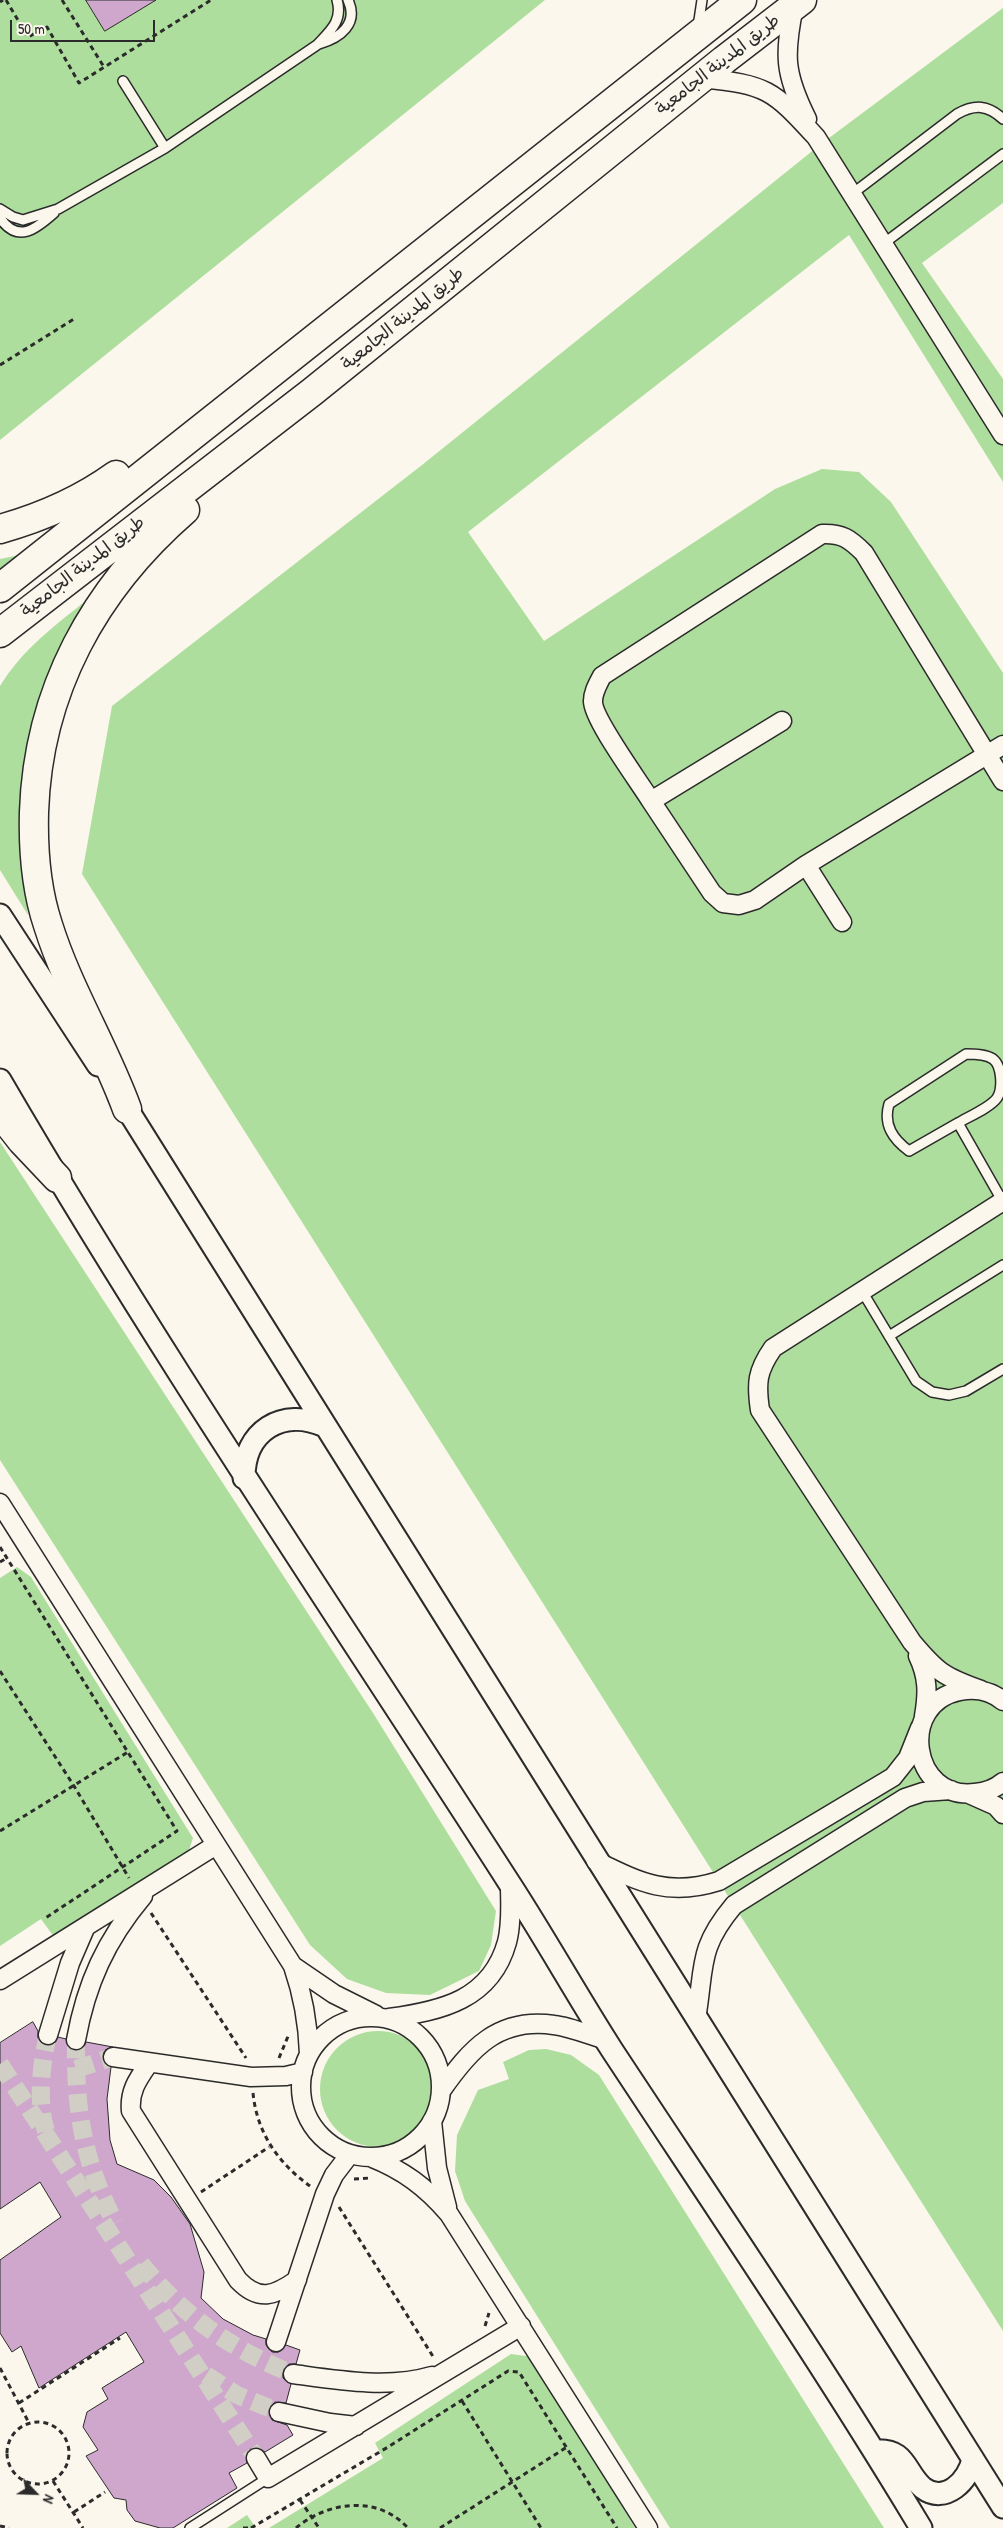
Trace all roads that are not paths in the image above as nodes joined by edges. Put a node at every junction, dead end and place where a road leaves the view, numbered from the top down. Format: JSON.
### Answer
{"nodes":[{"id":1,"x":337,"y":0,"type":"edge"},
{"id":2,"x":348,"y":0,"type":"edge"},
{"id":3,"x":702,"y":0,"type":"edge"},
{"id":4,"x":742,"y":0,"type":"edge"},
{"id":5,"x":798,"y":3,"type":"edge"},
{"id":6,"x":696,"y":36,"type":"junction"},
{"id":7,"x":316,"y":45,"type":"junction"},
{"id":8,"x":702,"y":78,"type":"junction"},
{"id":9,"x":122,"y":81,"type":"dead end"},
{"id":10,"x":1003,"y":119,"type":"edge"},
{"id":11,"x":816,"y":137,"type":"junction"},
{"id":12,"x":165,"y":148,"type":"junction"},
{"id":13,"x":1003,"y":154,"type":"edge"},
{"id":14,"x":852,"y":194,"type":"junction"},
{"id":15,"x":0,"y":209,"type":"edge"},
{"id":16,"x":58,"y":209,"type":"junction"},
{"id":17,"x":0,"y":218,"type":"edge"},
{"id":18,"x":883,"y":244,"type":"junction"},
{"id":19,"x":257,"y":386,"type":"junction"},
{"id":20,"x":274,"y":421,"type":"junction"},
{"id":21,"x":1003,"y":435,"type":"edge"},
{"id":22,"x":0,"y":529,"type":"edge"},
{"id":23,"x":0,"y":588,"type":"edge"},
{"id":24,"x":0,"y":633,"type":"edge"},
{"id":25,"x":782,"y":721,"type":"dead end"},
{"id":26,"x":1003,"y":746,"type":"edge"},
{"id":27,"x":987,"y":755,"type":"junction"},
{"id":28,"x":1003,"y":781,"type":"edge"},
{"id":29,"x":651,"y":801,"type":"junction"},
{"id":30,"x":806,"y":865,"type":"junction"},
{"id":31,"x":0,"y":915,"type":"edge"},
{"id":32,"x":842,"y":922,"type":"dead end"},
{"id":33,"x":0,"y":1080,"type":"edge"},
{"id":34,"x":127,"y":1109,"type":"junction"},
{"id":35,"x":0,"y":1113,"type":"edge"},
{"id":36,"x":958,"y":1123,"type":"junction"},
{"id":37,"x":57,"y":1178,"type":"junction"},
{"id":38,"x":1003,"y":1201,"type":"edge"},
{"id":39,"x":1003,"y":1265,"type":"edge"},
{"id":40,"x":862,"y":1291,"type":"junction"},
{"id":41,"x":889,"y":1336,"type":"junction"},
{"id":42,"x":1003,"y":1369,"type":"edge"},
{"id":43,"x":324,"y":1426,"type":"junction"},
{"id":44,"x":244,"y":1478,"type":"junction"},
{"id":45,"x":0,"y":1503,"type":"edge"},
{"id":46,"x":912,"y":1642,"type":"junction"},
{"id":47,"x":981,"y":1690,"type":"junction"},
{"id":48,"x":1003,"y":1702,"type":"edge"},
{"id":49,"x":922,"y":1723,"type":"junction"},
{"id":50,"x":1003,"y":1782,"type":"edge"},
{"id":51,"x":951,"y":1790,"type":"junction"},
{"id":52,"x":969,"y":1794,"type":"junction"},
{"id":53,"x":1003,"y":1814,"type":"edge"},
{"id":54,"x":216,"y":1846,"type":"junction"},
{"id":55,"x":596,"y":1860,"type":"junction"},
{"id":56,"x":510,"y":1884,"type":"junction"},
{"id":57,"x":144,"y":1893,"type":"junction"},
{"id":58,"x":86,"y":1926,"type":"junction"},
{"id":59,"x":293,"y":1966,"type":"junction"},
{"id":60,"x":0,"y":1980,"type":"edge"},
{"id":61,"x":383,"y":2017,"type":"junction"},
{"id":62,"x":696,"y":2019,"type":"junction"},
{"id":63,"x":48,"y":2035,"type":"tunnel mouth"},
{"id":64,"x":76,"y":2040,"type":"tunnel mouth"},
{"id":65,"x":606,"y":2040,"type":"junction"},
{"id":66,"x":309,"y":2054,"type":"junction"},
{"id":67,"x":113,"y":2056,"type":"tunnel mouth"},
{"id":68,"x":149,"y":2063,"type":"junction"},
{"id":69,"x":303,"y":2072,"type":"junction"},
{"id":70,"x":441,"y":2091,"type":"junction"},
{"id":71,"x":432,"y":2121,"type":"junction"},
{"id":72,"x":350,"y":2154,"type":"junction"},
{"id":73,"x":370,"y":2157,"type":"junction"},
{"id":74,"x":449,"y":2214,"type":"junction"},
{"id":75,"x":297,"y":2280,"type":"junction"},
{"id":76,"x":521,"y":2326,"type":"junction"},
{"id":77,"x":276,"y":2342,"type":"dead end"},
{"id":78,"x":448,"y":2371,"type":"junction"},
{"id":79,"x":293,"y":2374,"type":"tunnel mouth"},
{"id":80,"x":280,"y":2412,"type":"tunnel mouth"},
{"id":81,"x":356,"y":2426,"type":"junction"},
{"id":82,"x":874,"y":2451,"type":"junction"},
{"id":83,"x":256,"y":2458,"type":"tunnel mouth"},
{"id":84,"x":973,"y":2459,"type":"junction"},
{"id":85,"x":268,"y":2478,"type":"junction"},
{"id":86,"x":1003,"y":2507,"type":"edge"},
{"id":87,"x":190,"y":2528,"type":"edge"},
{"id":88,"x":648,"y":2528,"type":"edge"},
{"id":89,"x":921,"y":2528,"type":"edge"}],
"edges":[{"from":1,"to":7,"type":"lane"},
{"from":2,"to":7,"type":"lane"},
{"from":3,"to":6,"type":"lane"},
{"from":4,"to":6,"type":"main road","name":"طريق المدينة الجامعية"},
{"from":5,"to":8,"type":"main road","name":"طريق المدينة الجامعية"},
{"from":5,"to":11,"type":"street"},
{"from":6,"to":19,"type":"main road","name":"طريق المدينة الجامعية"},
{"from":7,"to":12,"type":"lane"},
{"from":8,"to":11,"type":"street"},
{"from":8,"to":20,"type":"main road","name":"طريق المدينة الجامعية"},
{"from":9,"to":12,"type":"lane"},
{"from":10,"to":14,"type":"lane"},
{"from":11,"to":14,"type":"street"},
{"from":12,"to":16,"type":"lane"},
{"from":13,"to":18,"type":"lane"},
{"from":14,"to":18,"type":"street"},
{"from":15,"to":16,"type":"lane"},
{"from":16,"to":17,"type":"lane"},
{"from":18,"to":21,"type":"street"},
{"from":19,"to":22,"type":"main road"},
{"from":19,"to":23,"type":"main road","name":"طريق المدينة الجامعية"},
{"from":20,"to":24,"type":"main road","name":"طريق المدينة الجامعية"},
{"from":20,"to":34,"type":"main road"},
{"from":25,"to":29,"type":"street"},
{"from":26,"to":27,"type":"street"},
{"from":27,"to":28,"type":"street"},
{"from":27,"to":29,"type":"street"},
{"from":27,"to":30,"type":"street"},
{"from":29,"to":30,"type":"street"},
{"from":30,"to":32,"type":"street"},
{"from":31,"to":34,"type":"street"},
{"from":33,"to":37,"type":"street"},
{"from":34,"to":43,"type":"street"},
{"from":35,"to":37,"type":"main road"},
{"from":36,"to":36,"type":"lane"},
{"from":36,"to":38,"type":"lane"},
{"from":37,"to":44,"type":"street"},
{"from":38,"to":40,"type":"street"},
{"from":39,"to":41,"type":"lane"},
{"from":40,"to":41,"type":"lane"},
{"from":40,"to":46,"type":"street"},
{"from":41,"to":42,"type":"lane"},
{"from":43,"to":44,"type":"street"},
{"from":43,"to":55,"type":"street"},
{"from":44,"to":56,"type":"street"},
{"from":45,"to":54,"type":"street"},
{"from":46,"to":47,"type":"street"},
{"from":46,"to":49,"type":"street"},
{"from":47,"to":48,"type":"street"},
{"from":47,"to":49,"type":"street"},
{"from":49,"to":51,"type":"street"},
{"from":49,"to":55,"type":"street"},
{"from":50,"to":52,"type":"street"},
{"from":51,"to":52,"type":"street"},
{"from":51,"to":62,"type":"street"},
{"from":52,"to":53,"type":"street"},
{"from":54,"to":57,"type":"street"},
{"from":54,"to":59,"type":"street"},
{"from":55,"to":62,"type":"street"},
{"from":56,"to":61,"type":"street"},
{"from":56,"to":65,"type":"street"},
{"from":57,"to":58,"type":"street"},
{"from":57,"to":64,"type":"street"},
{"from":58,"to":60,"type":"street"},
{"from":58,"to":63,"type":"street"},
{"from":59,"to":61,"type":"street"},
{"from":59,"to":66,"type":"street"},
{"from":61,"to":66,"type":"street"},
{"from":61,"to":70,"type":"street"},
{"from":62,"to":84,"type":"street"},
{"from":65,"to":70,"type":"street"},
{"from":65,"to":82,"type":"street"},
{"from":66,"to":69,"type":"street"},
{"from":67,"to":68,"type":"street"},
{"from":68,"to":69,"type":"street"},
{"from":68,"to":75,"type":"street"},
{"from":69,"to":72,"type":"street"},
{"from":70,"to":71,"type":"street"},
{"from":71,"to":73,"type":"street"},
{"from":71,"to":74,"type":"street"},
{"from":72,"to":73,"type":"street"},
{"from":72,"to":75,"type":"street"},
{"from":73,"to":74,"type":"street"},
{"from":74,"to":76,"type":"street"},
{"from":75,"to":77,"type":"street"},
{"from":76,"to":78,"type":"street"},
{"from":76,"to":88,"type":"street"},
{"from":78,"to":79,"type":"street"},
{"from":78,"to":81,"type":"street"},
{"from":80,"to":81,"type":"street"},
{"from":81,"to":85,"type":"street"},
{"from":82,"to":84,"type":"street"},
{"from":82,"to":89,"type":"street"},
{"from":83,"to":85,"type":"street"},
{"from":84,"to":86,"type":"street"},
{"from":85,"to":87,"type":"lane"}]}
